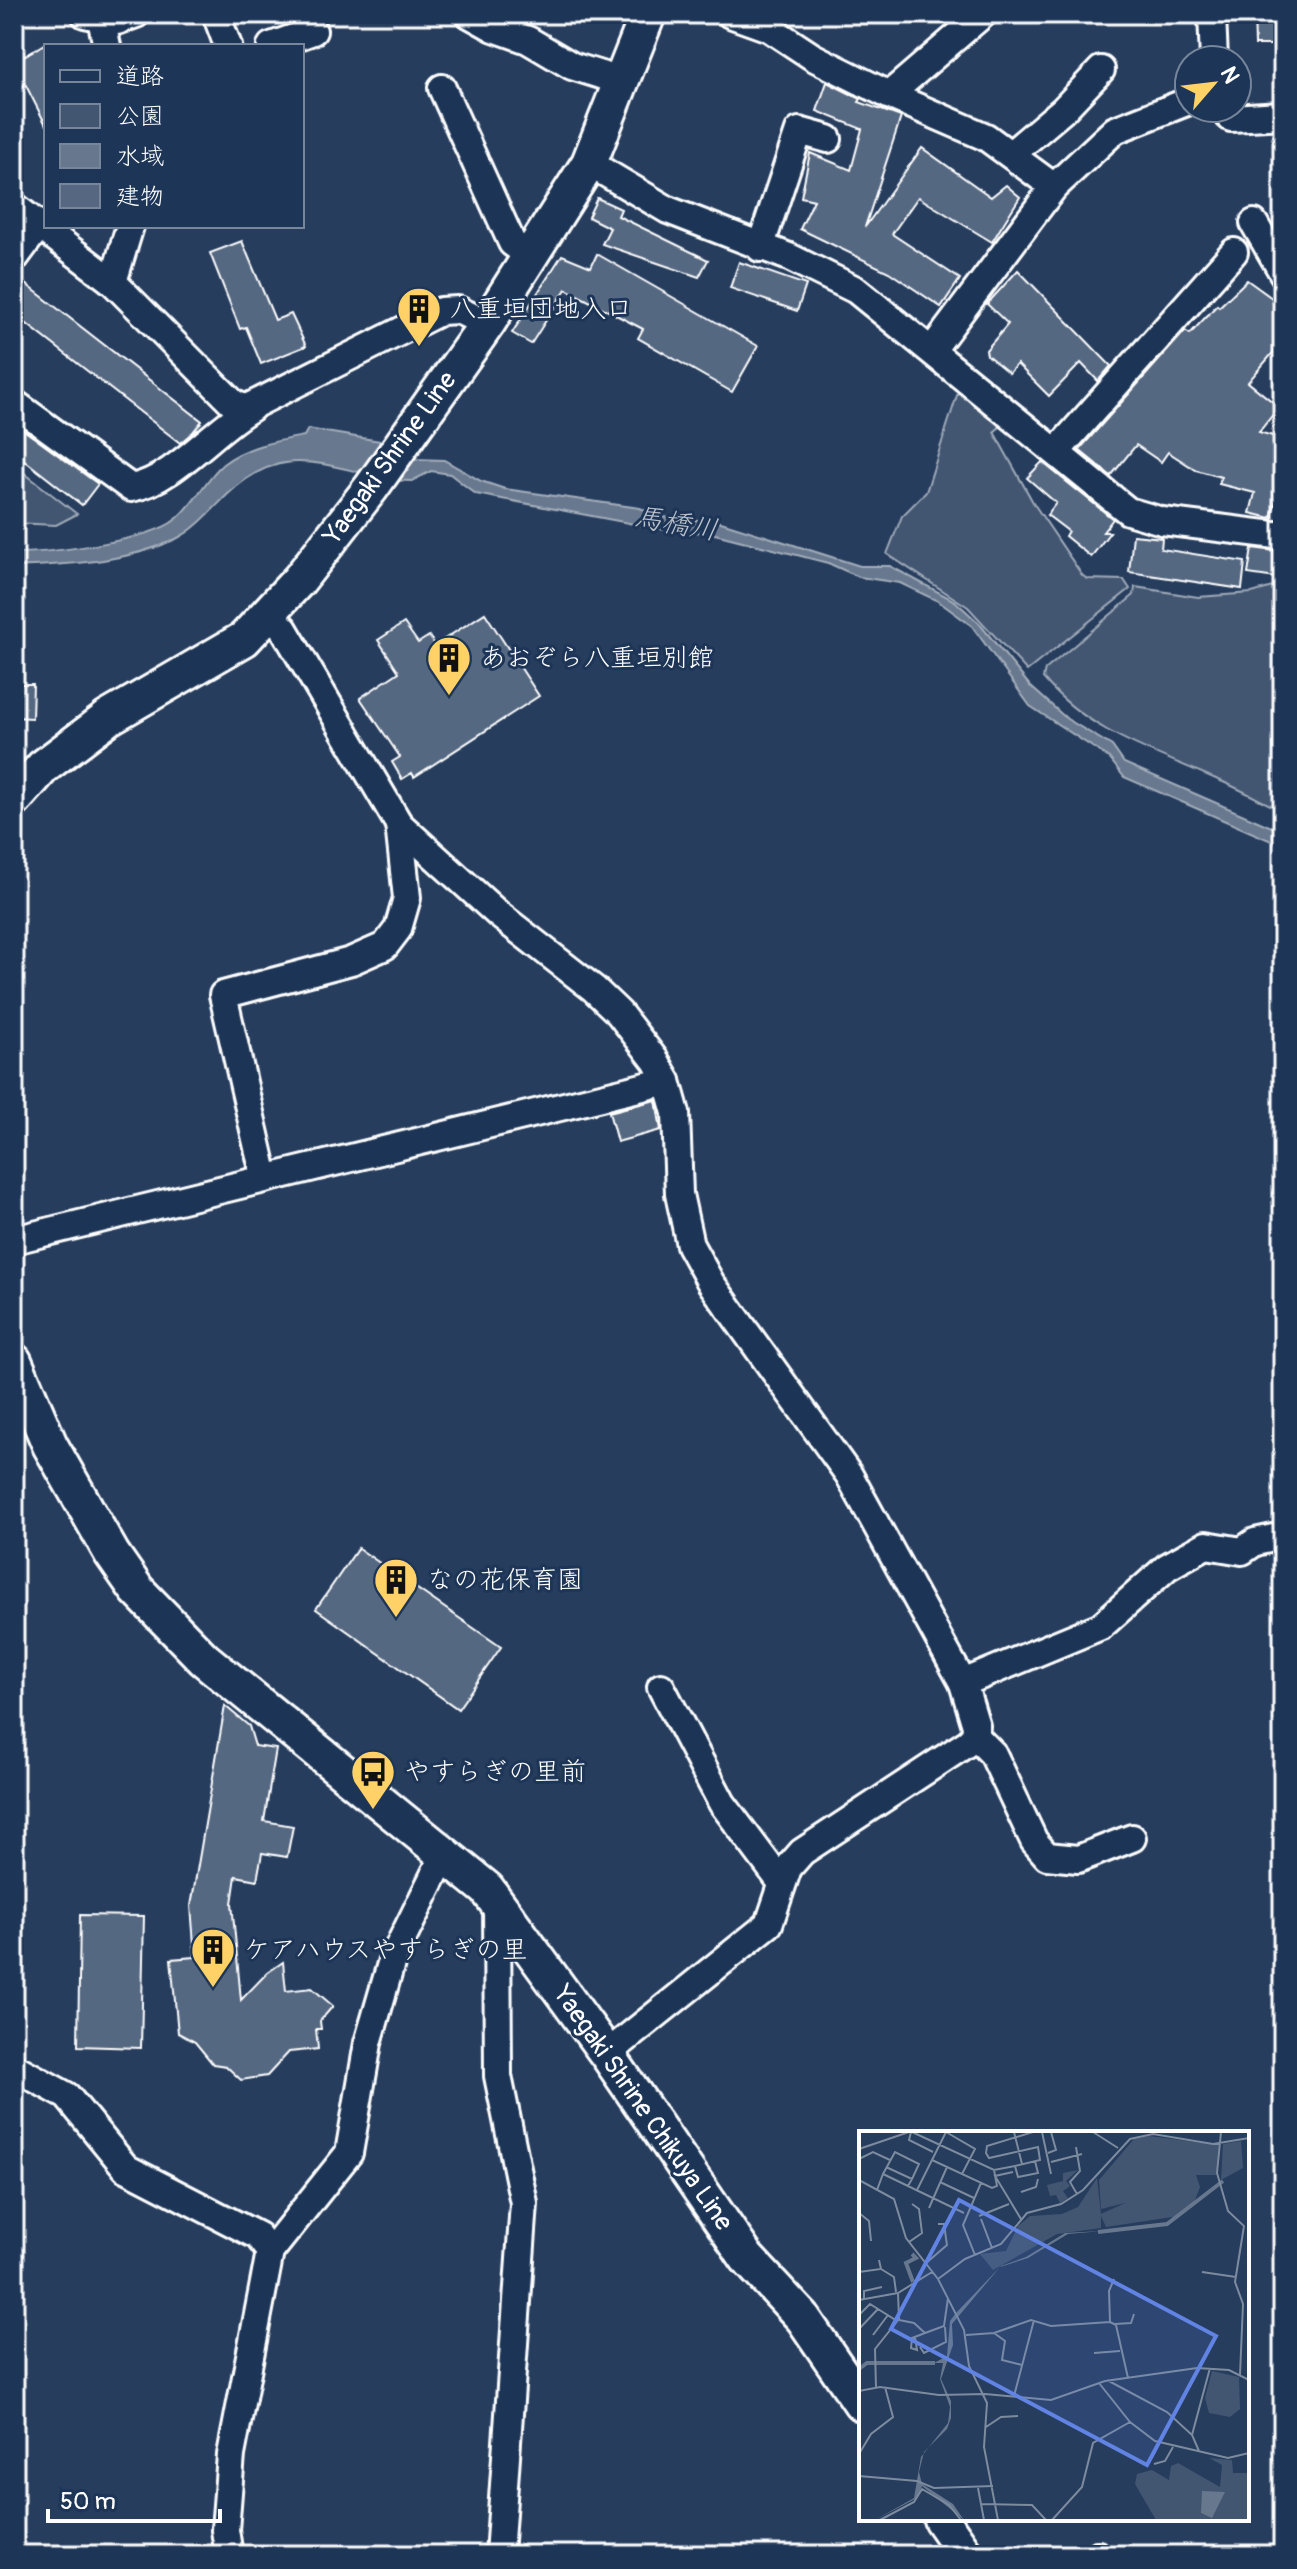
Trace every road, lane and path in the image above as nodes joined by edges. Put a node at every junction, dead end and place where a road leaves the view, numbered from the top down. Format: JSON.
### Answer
{"nodes":[{"id":1,"x":136,"y":14,"type":"edge"},
{"id":2,"x":216,"y":14,"type":"edge"},
{"id":3,"x":469,"y":14,"type":"edge"},
{"id":4,"x":648,"y":14,"type":"edge"},
{"id":5,"x":730,"y":14,"type":"edge"},
{"id":6,"x":983,"y":14,"type":"edge"},
{"id":7,"x":1212,"y":14,"type":"edge"},
{"id":8,"x":95,"y":15,"type":"edge"},
{"id":9,"x":313,"y":31,"type":"dead end"},
{"id":10,"x":106,"y":44,"type":"edge"},
{"id":11,"x":227,"y":44,"type":"edge"},
{"id":12,"x":277,"y":44,"type":"edge"},
{"id":13,"x":1213,"y":44,"type":"edge"},
{"id":14,"x":1101,"y":70,"type":"dead end"},
{"id":15,"x":620,"y":81,"type":"junction"},
{"id":16,"x":442,"y":88,"type":"dead end"},
{"id":17,"x":889,"y":95,"type":"junction"},
{"id":18,"x":1173,"y":107,"type":"edge"},
{"id":19,"x":1283,"y":115,"type":"edge"},
{"id":20,"x":1253,"y":117,"type":"edge"},
{"id":21,"x":828,"y":139,"type":"dead end"},
{"id":22,"x":1011,"y":154,"type":"junction"},
{"id":23,"x":589,"y":163,"type":"junction"},
{"id":24,"x":1054,"y":187,"type":"junction"},
{"id":25,"x":14,"y":206,"type":"edge"},
{"id":26,"x":1254,"y":223,"type":"dead end"},
{"id":27,"x":40,"y":224,"type":"junction"},
{"id":28,"x":44,"y":227,"type":"edge"},
{"id":29,"x":45,"y":228,"type":"edge"},
{"id":30,"x":129,"y":228,"type":"edge"},
{"id":31,"x":760,"y":248,"type":"junction"},
{"id":32,"x":1234,"y":252,"type":"dead end"},
{"id":33,"x":530,"y":256,"type":"junction"},
{"id":34,"x":14,"y":259,"type":"edge"},
{"id":35,"x":1283,"y":273,"type":"edge"},
{"id":36,"x":113,"y":282,"type":"junction"},
{"id":37,"x":487,"y":324,"type":"junction"},
{"id":38,"x":932,"y":350,"type":"junction"},
{"id":39,"x":14,"y":403,"type":"edge"},
{"id":40,"x":251,"y":408,"type":"junction"},
{"id":41,"x":1056,"y":452,"type":"junction"},
{"id":42,"x":1283,"y":536,"type":"edge"},
{"id":43,"x":270,"y":614,"type":"junction"},
{"id":44,"x":14,"y":800,"type":"edge"},
{"id":45,"x":399,"y":824,"type":"junction"},
{"id":46,"x":667,"y":1081,"type":"junction"},
{"id":47,"x":265,"y":1178,"type":"junction"},
{"id":48,"x":14,"y":1240,"type":"edge"},
{"id":49,"x":14,"y":1361,"type":"edge"},
{"id":50,"x":1283,"y":1536,"type":"edge"},
{"id":51,"x":963,"y":1683,"type":"junction"},
{"id":52,"x":661,"y":1687,"type":"dead end"},
{"id":53,"x":975,"y":1736,"type":"junction"},
{"id":54,"x":1132,"y":1838,"type":"dead end"},
{"id":55,"x":444,"y":1855,"type":"junction"},
{"id":56,"x":781,"y":1882,"type":"junction"},
{"id":57,"x":497,"y":1901,"type":"junction"},
{"id":58,"x":607,"y":2054,"type":"junction"},
{"id":59,"x":14,"y":2067,"type":"edge"},
{"id":60,"x":270,"y":2252,"type":"junction"},
{"id":61,"x":859,"y":2400,"type":"edge"},
{"id":62,"x":942,"y":2521,"type":"edge"},
{"id":63,"x":229,"y":2555,"type":"edge"},
{"id":64,"x":499,"y":2555,"type":"edge"},
{"id":65,"x":966,"y":2555,"type":"edge"}],
"edges":[{"from":1,"to":8,"type":"street"},
{"from":2,"to":11,"type":"street"},
{"from":3,"to":15,"type":"street"},
{"from":4,"to":15,"type":"main road","name":"Yaegaki Shrine Line"},
{"from":5,"to":17,"type":"street"},
{"from":6,"to":17,"type":"street"},
{"from":7,"to":13,"type":"street"},
{"from":8,"to":10,"type":"street"},
{"from":9,"to":12,"type":"street"},
{"from":14,"to":22,"type":"street"},
{"from":15,"to":23,"type":"main road","name":"Yaegaki Shrine Line"},
{"from":16,"to":33,"type":"street"},
{"from":17,"to":22,"type":"street"},
{"from":18,"to":24,"type":"street"},
{"from":19,"to":20,"type":"street"},
{"from":21,"to":31,"type":"street"},
{"from":22,"to":24,"type":"street"},
{"from":23,"to":31,"type":"street"},
{"from":23,"to":33,"type":"main road","name":"Yaegaki Shrine Line"},
{"from":24,"to":38,"type":"street"},
{"from":25,"to":27,"type":"street"},
{"from":26,"to":35,"type":"street"},
{"from":27,"to":28,"type":"street"},
{"from":27,"to":34,"type":"street"},
{"from":29,"to":36,"type":"street"},
{"from":30,"to":36,"type":"street"},
{"from":31,"to":38,"type":"street"},
{"from":32,"to":41,"type":"street"},
{"from":33,"to":37,"type":"main road","name":"Yaegaki Shrine Line"},
{"from":36,"to":40,"type":"street"},
{"from":37,"to":40,"type":"street"},
{"from":37,"to":43,"type":"main road","name":"Yaegaki Shrine Line"},
{"from":38,"to":41,"type":"street"},
{"from":39,"to":40,"type":"street"},
{"from":41,"to":42,"type":"street"},
{"from":43,"to":44,"type":"main road","name":"Yaegaki Shrine Line"},
{"from":43,"to":45,"type":"street"},
{"from":45,"to":46,"type":"street"},
{"from":45,"to":47,"type":"street"},
{"from":46,"to":47,"type":"street"},
{"from":46,"to":51,"type":"street"},
{"from":47,"to":48,"type":"street"},
{"from":49,"to":55,"type":"main road","name":"Yaegaki Shrine Chikuya Line"},
{"from":50,"to":51,"type":"street"},
{"from":51,"to":53,"type":"street"},
{"from":52,"to":56,"type":"street"},
{"from":53,"to":54,"type":"street"},
{"from":53,"to":56,"type":"street"},
{"from":55,"to":57,"type":"main road","name":"Yaegaki Shrine Chikuya Line"},
{"from":55,"to":60,"type":"street"},
{"from":56,"to":58,"type":"street"},
{"from":57,"to":58,"type":"main road","name":"Yaegaki Shrine Chikuya Line"},
{"from":57,"to":64,"type":"street"},
{"from":58,"to":61,"type":"main road","name":"Yaegaki Shrine Chikuya Line"},
{"from":59,"to":60,"type":"street"},
{"from":60,"to":63,"type":"street"},
{"from":62,"to":65,"type":"main road"}]}
